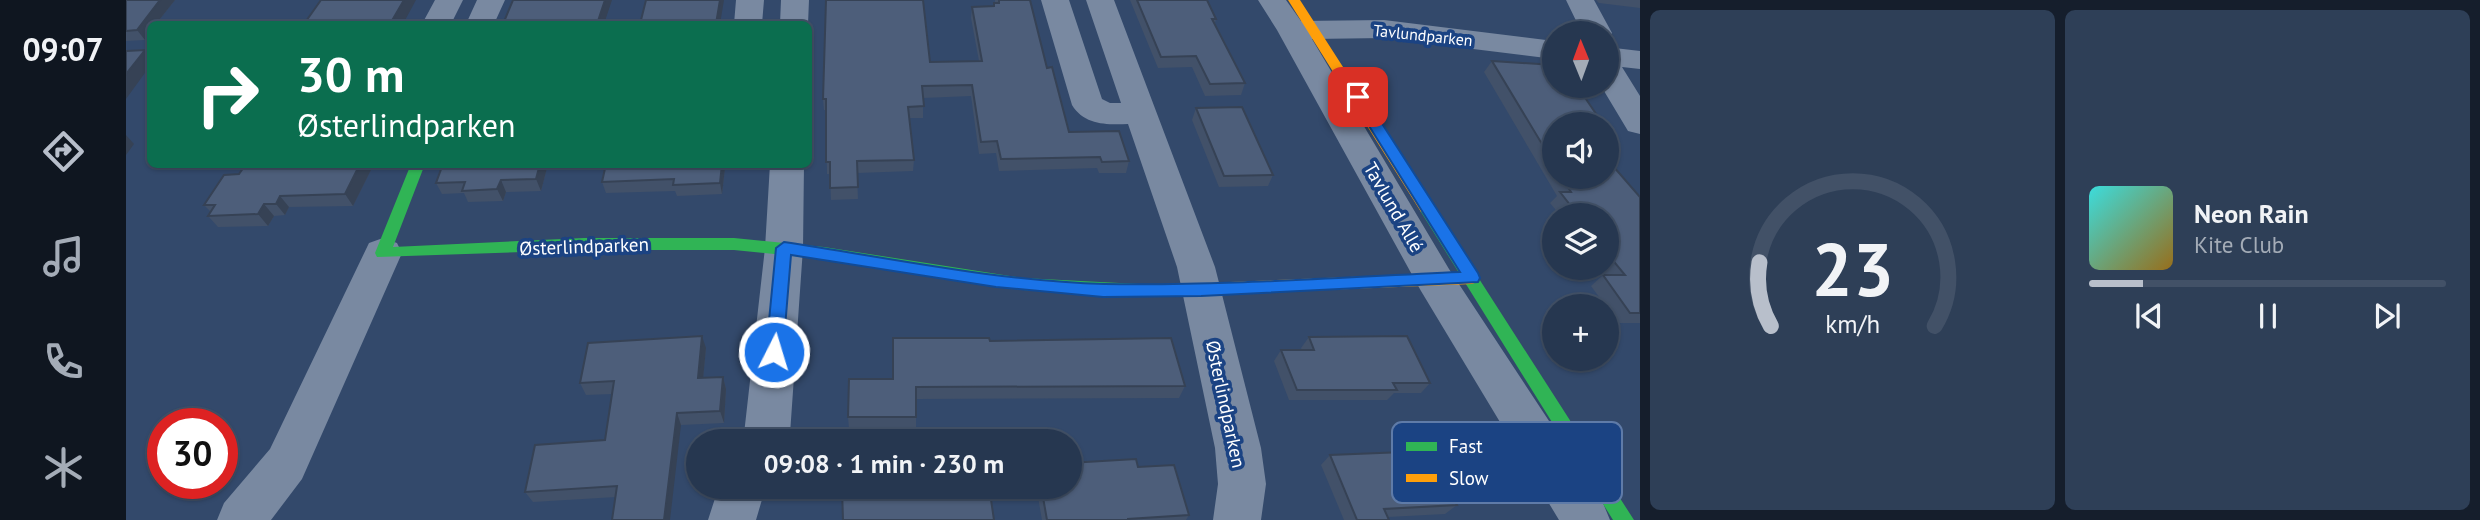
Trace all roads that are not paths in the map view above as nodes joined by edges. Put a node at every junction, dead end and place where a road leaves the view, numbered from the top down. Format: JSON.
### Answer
{"nodes":[{"id":1,"x":449,"y":0,"type":"edge"},
{"id":2,"x":491,"y":0,"type":"edge"},
{"id":3,"x":750,"y":0,"type":"edge"},
{"id":4,"x":795,"y":0,"type":"edge"},
{"id":5,"x":1055,"y":0,"type":"edge"},
{"id":6,"x":1100,"y":0,"type":"edge"},
{"id":7,"x":1272,"y":0,"type":"edge"},
{"id":8,"x":1580,"y":0,"type":"edge"},
{"id":9,"x":1300,"y":20,"type":"edge"},
{"id":10,"x":438,"y":21,"type":"edge"},
{"id":11,"x":481,"y":21,"type":"edge"},
{"id":12,"x":748,"y":21,"type":"edge"},
{"id":13,"x":794,"y":21,"type":"edge"},
{"id":14,"x":1590,"y":21,"type":"edge"},
{"id":15,"x":1542,"y":49,"type":"edge"},
{"id":16,"x":1619,"y":56,"type":"edge"},
{"id":17,"x":1640,"y":61,"type":"edge"},
{"id":18,"x":1619,"y":81,"type":"edge"},
{"id":19,"x":1141,"y":113,"type":"junction"},
{"id":20,"x":1640,"y":123,"type":"edge"},
{"id":21,"x":416,"y":168,"type":"edge"},
{"id":22,"x":788,"y":168,"type":"edge"},
{"id":23,"x":784,"y":248,"type":"junction"},
{"id":24,"x":383,"y":253,"type":"junction"},
{"id":25,"x":1454,"y":279,"type":"junction"},
{"id":26,"x":1201,"y":289,"type":"junction"},
{"id":27,"x":1532,"y":422,"type":"edge"},
{"id":28,"x":1555,"y":422,"type":"edge"},
{"id":29,"x":767,"y":429,"type":"edge"},
{"id":30,"x":739,"y":499,"type":"edge"},
{"id":31,"x":1577,"y":503,"type":"edge"},
{"id":32,"x":1613,"y":503,"type":"edge"},
{"id":33,"x":241,"y":520,"type":"edge"},
{"id":34,"x":732,"y":520,"type":"edge"},
{"id":35,"x":1237,"y":520,"type":"edge"},
{"id":36,"x":1586,"y":520,"type":"edge"},
{"id":37,"x":1625,"y":520,"type":"edge"}],
"edges":[{"from":1,"to":10,"type":"street"},
{"from":2,"to":11,"type":"street"},
{"from":3,"to":12,"type":"street"},
{"from":4,"to":13,"type":"street"},
{"from":5,"to":19,"type":"street"},
{"from":6,"to":19,"type":"street","name":"Østerlindparken"},
{"from":7,"to":9,"type":"street","name":"Tavlund Allé"},
{"from":8,"to":14,"type":"street"},
{"from":9,"to":15,"type":"street","name":"Tavlundparken"},
{"from":9,"to":25,"type":"street","name":"Tavlund Allé"},
{"from":16,"to":17,"type":"street"},
{"from":18,"to":20,"type":"street"},
{"from":19,"to":26,"type":"street","name":"Østerlindparken"},
{"from":21,"to":24,"type":"street"},
{"from":22,"to":23,"type":"street"},
{"from":23,"to":24,"type":"street","name":"Østerlindparken"},
{"from":23,"to":26,"type":"street","name":"Østerlindparken"},
{"from":23,"to":29,"type":"street"},
{"from":24,"to":33,"type":"street"},
{"from":25,"to":26,"type":"street","name":"Østerlindparken"},
{"from":25,"to":27,"type":"street","name":"Tavlund Allé"},
{"from":25,"to":28,"type":"street","name":"Tavlund Allé"},
{"from":26,"to":35,"type":"street","name":"Østerlindparken"},
{"from":30,"to":34,"type":"street"},
{"from":31,"to":36,"type":"street","name":"Tavlund Allé"},
{"from":32,"to":37,"type":"street","name":"Tavlund Allé"}]}
